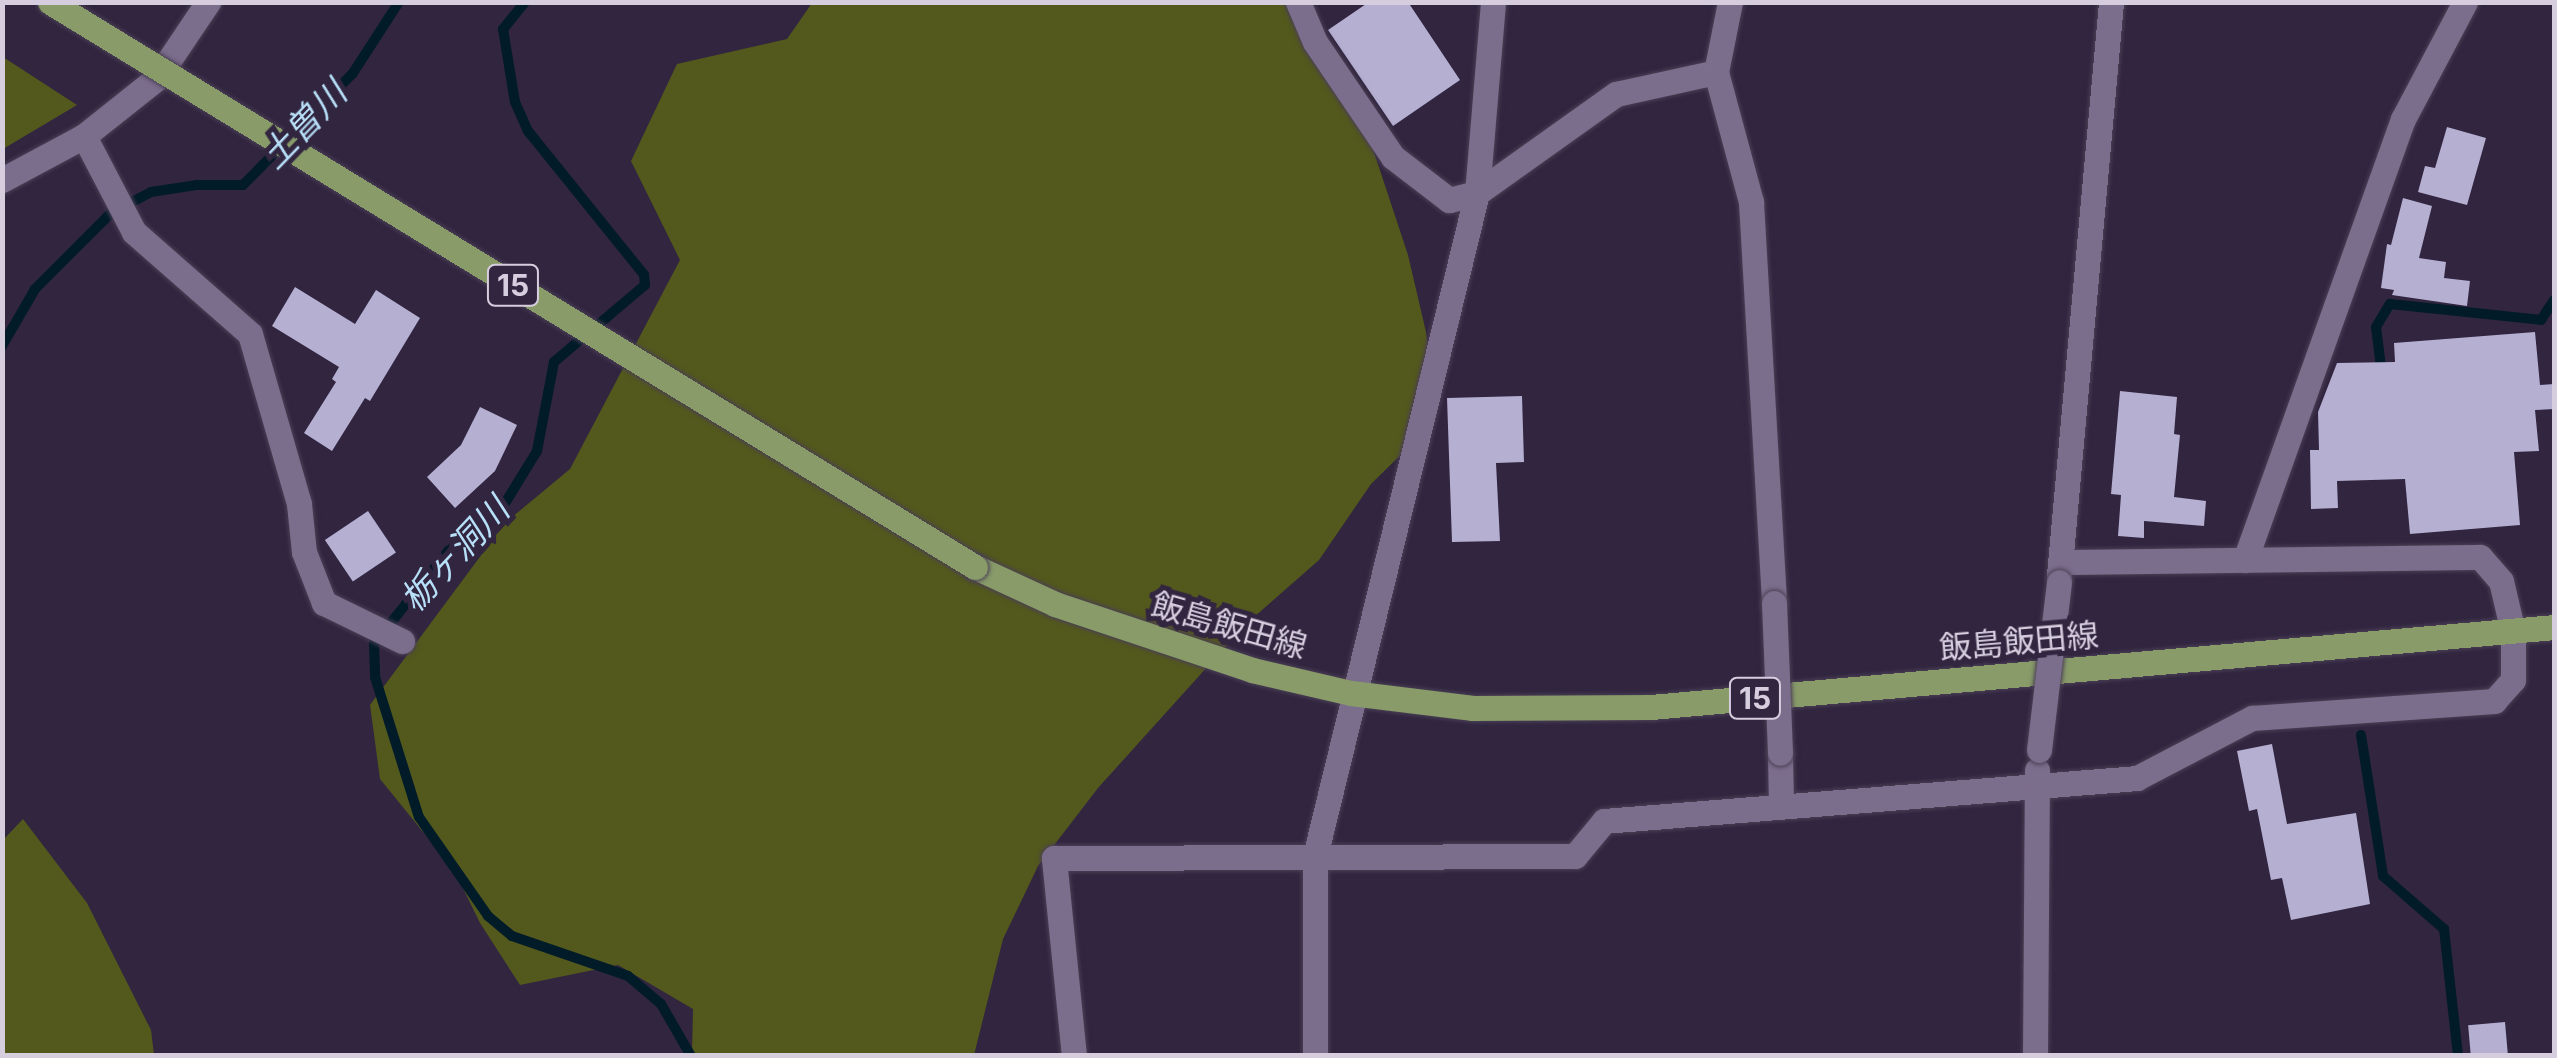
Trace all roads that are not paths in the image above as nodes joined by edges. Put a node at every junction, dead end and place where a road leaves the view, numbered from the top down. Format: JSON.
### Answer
{"nodes":[{"id":1,"x":50,"y":2,"type":"edge"},
{"id":2,"x":208,"y":2,"type":"edge"},
{"id":3,"x":1298,"y":2,"type":"edge"},
{"id":4,"x":1493,"y":2,"type":"edge"},
{"id":5,"x":1730,"y":2,"type":"edge"},
{"id":6,"x":2111,"y":2,"type":"edge"},
{"id":7,"x":2466,"y":2,"type":"edge"},
{"id":8,"x":1716,"y":72,"type":"junction"},
{"id":9,"x":84,"y":136,"type":"junction"},
{"id":10,"x":2,"y":180,"type":"edge"},
{"id":11,"x":1477,"y":193,"type":"junction"},
{"id":12,"x":2245,"y":560,"type":"junction"},
{"id":13,"x":2060,"y":572,"type":"junction"},
{"id":14,"x":2554,"y":628,"type":"edge"},
{"id":15,"x":2513,"y":632,"type":"junction"},
{"id":16,"x":402,"y":641,"type":"dead end"},
{"id":17,"x":1352,"y":694,"type":"junction"},
{"id":18,"x":2036,"y":782,"type":"junction"},
{"id":19,"x":1781,"y":804,"type":"junction"},
{"id":20,"x":1315,"y":856,"type":"junction"},
{"id":21,"x":1074,"y":1056,"type":"edge"},
{"id":22,"x":1314,"y":1056,"type":"edge"},
{"id":23,"x":2035,"y":1056,"type":"edge"}],
"edges":[{"from":1,"to":17,"type":"main road","name":"飯島飯田線","number":"15","bridge":true},
{"from":2,"to":9,"type":"street"},
{"from":3,"to":11,"type":"street"},
{"from":4,"to":11,"type":"street"},
{"from":5,"to":8,"type":"street"},
{"from":6,"to":13,"type":"street"},
{"from":7,"to":12,"type":"street"},
{"from":8,"to":11,"type":"street"},
{"from":8,"to":19,"type":"street","bridge":true},
{"from":9,"to":10,"type":"street"},
{"from":9,"to":16,"type":"street"},
{"from":11,"to":17,"type":"street"},
{"from":12,"to":13,"type":"street"},
{"from":12,"to":15,"type":"street"},
{"from":13,"to":18,"type":"street","bridge":true},
{"from":14,"to":15,"type":"main road","name":"飯島飯田線","number":"15"},
{"from":15,"to":17,"type":"main road","name":"飯島飯田線","number":"15"},
{"from":15,"to":18,"type":"street"},
{"from":17,"to":20,"type":"street"},
{"from":18,"to":19,"type":"street"},
{"from":18,"to":23,"type":"street"},
{"from":19,"to":20,"type":"street"},
{"from":20,"to":21,"type":"street"},
{"from":20,"to":22,"type":"street"}]}
